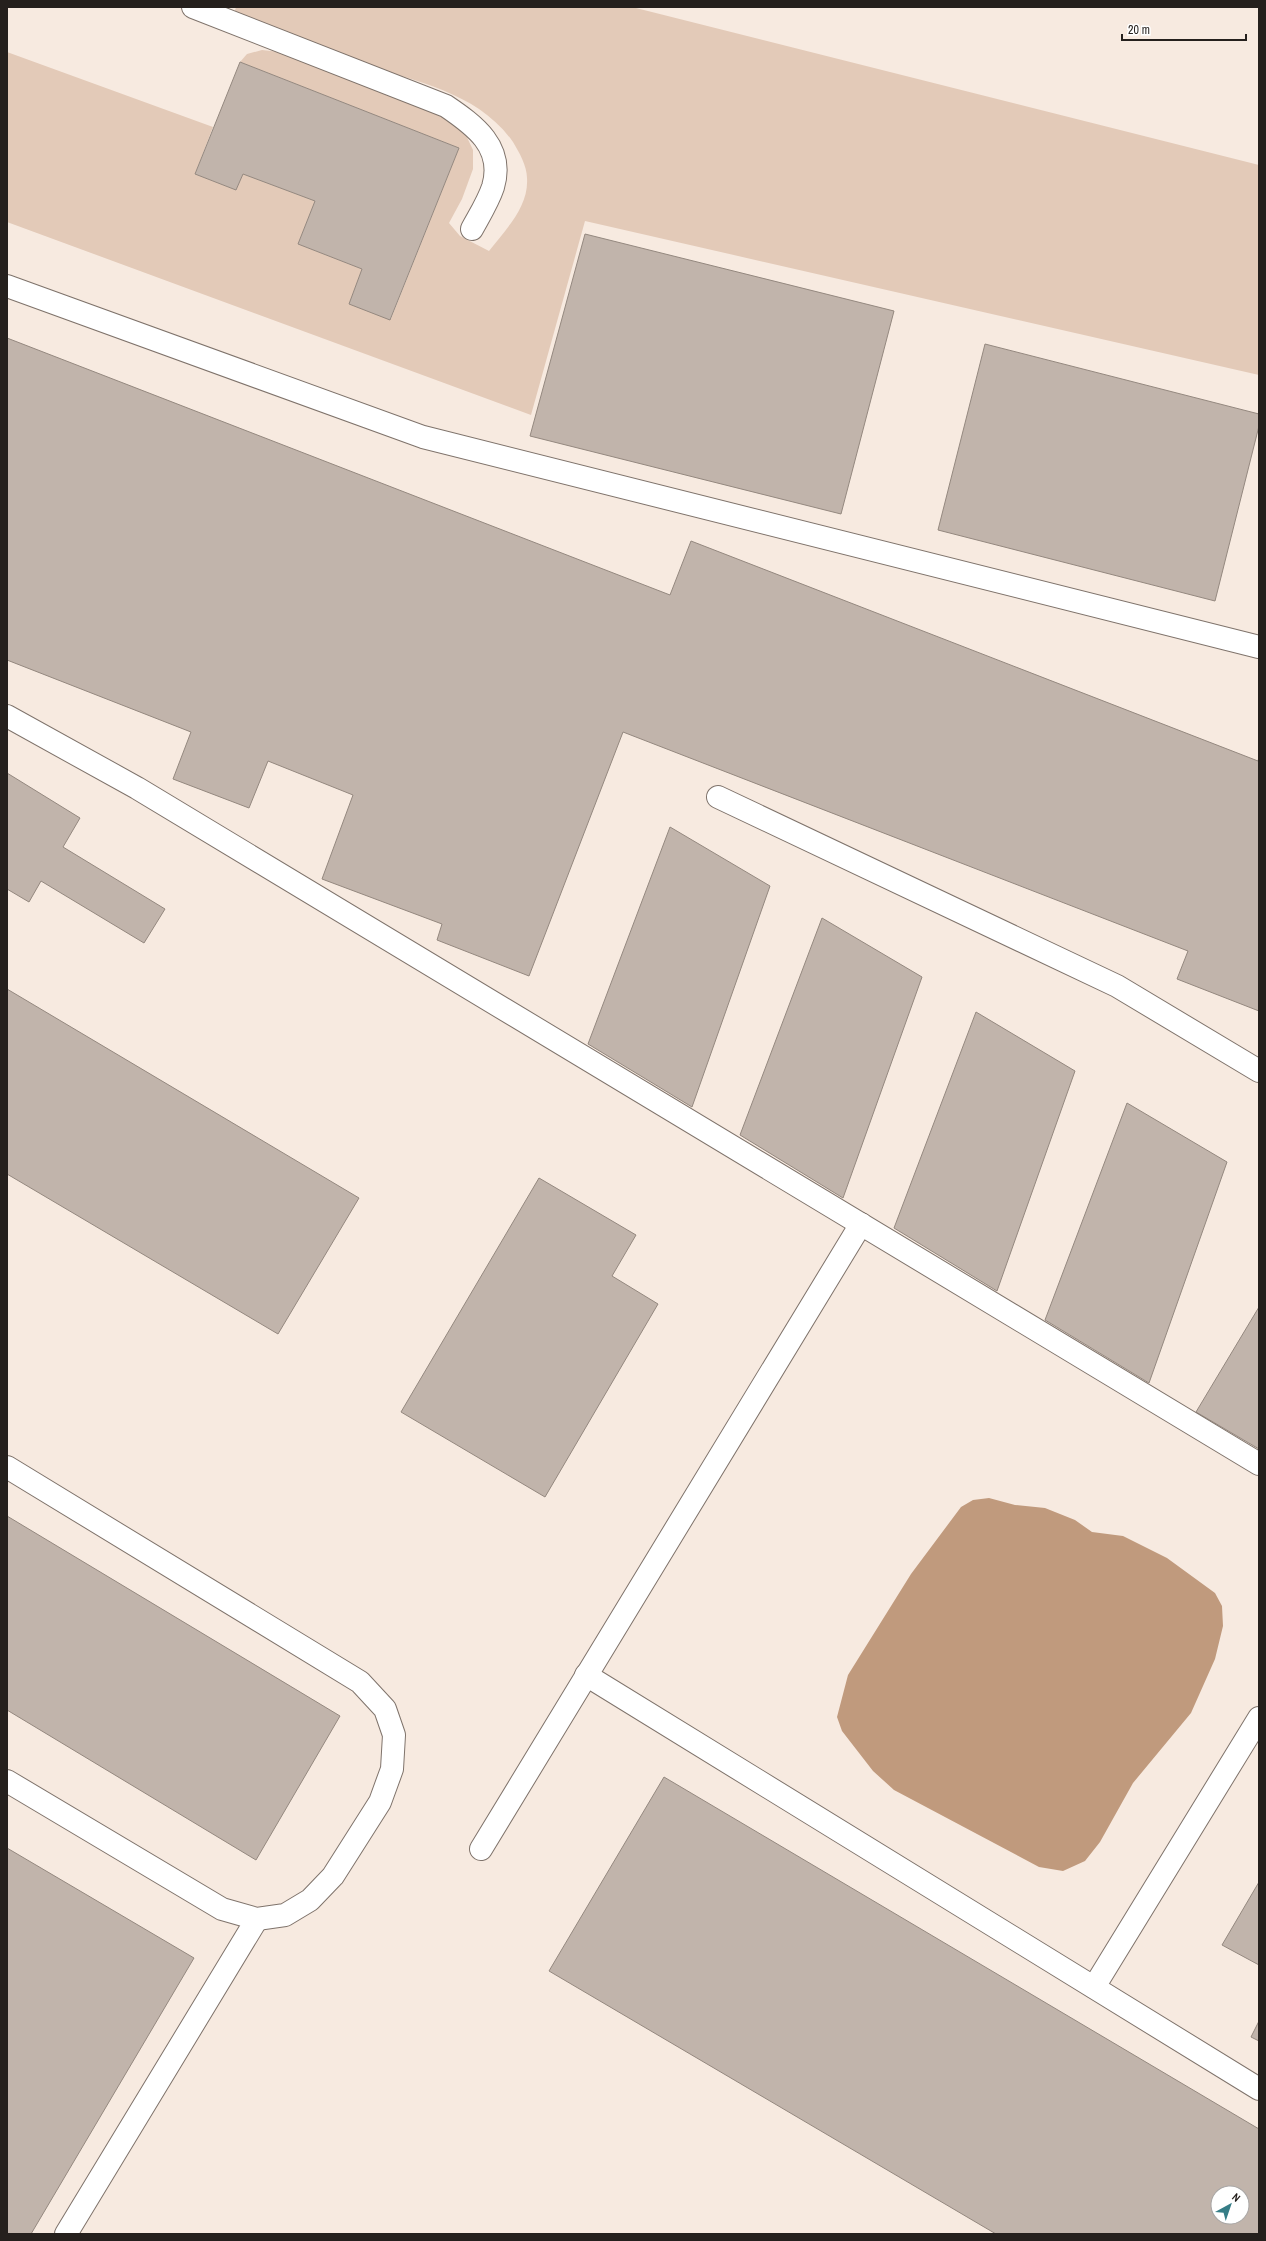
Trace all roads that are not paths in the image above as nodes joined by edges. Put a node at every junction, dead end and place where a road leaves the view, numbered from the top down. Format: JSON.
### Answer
{"nodes":[{"id":1,"x":192,"y":7,"type":"edge"},
{"id":2,"x":472,"y":229,"type":"dead end"},
{"id":3,"x":7,"y":286,"type":"edge"},
{"id":4,"x":1259,"y":647,"type":"edge"},
{"id":5,"x":7,"y":716,"type":"edge"},
{"id":6,"x":718,"y":797,"type":"dead end"},
{"id":7,"x":1259,"y":1071,"type":"edge"},
{"id":8,"x":861,"y":1224,"type":"junction"},
{"id":9,"x":1259,"y":1464,"type":"edge"},
{"id":10,"x":7,"y":1467,"type":"edge"},
{"id":11,"x":586,"y":1675,"type":"junction"},
{"id":12,"x":1259,"y":1718,"type":"edge"},
{"id":13,"x":7,"y":1781,"type":"edge"},
{"id":14,"x":481,"y":1849,"type":"dead end"},
{"id":15,"x":257,"y":1919,"type":"junction"},
{"id":16,"x":1094,"y":1987,"type":"junction"},
{"id":17,"x":1259,"y":2089,"type":"edge"},
{"id":18,"x":66,"y":2234,"type":"edge"}],
"edges":[{"from":1,"to":2,"type":"lane"},
{"from":3,"to":4,"type":"lane"},
{"from":5,"to":8,"type":"lane"},
{"from":6,"to":7,"type":"lane"},
{"from":8,"to":9,"type":"lane"},
{"from":8,"to":11,"type":"lane"},
{"from":10,"to":15,"type":"lane"},
{"from":11,"to":14,"type":"lane"},
{"from":11,"to":16,"type":"lane"},
{"from":12,"to":16,"type":"lane"},
{"from":13,"to":15,"type":"lane"},
{"from":15,"to":18,"type":"lane"},
{"from":16,"to":17,"type":"lane"}]}
